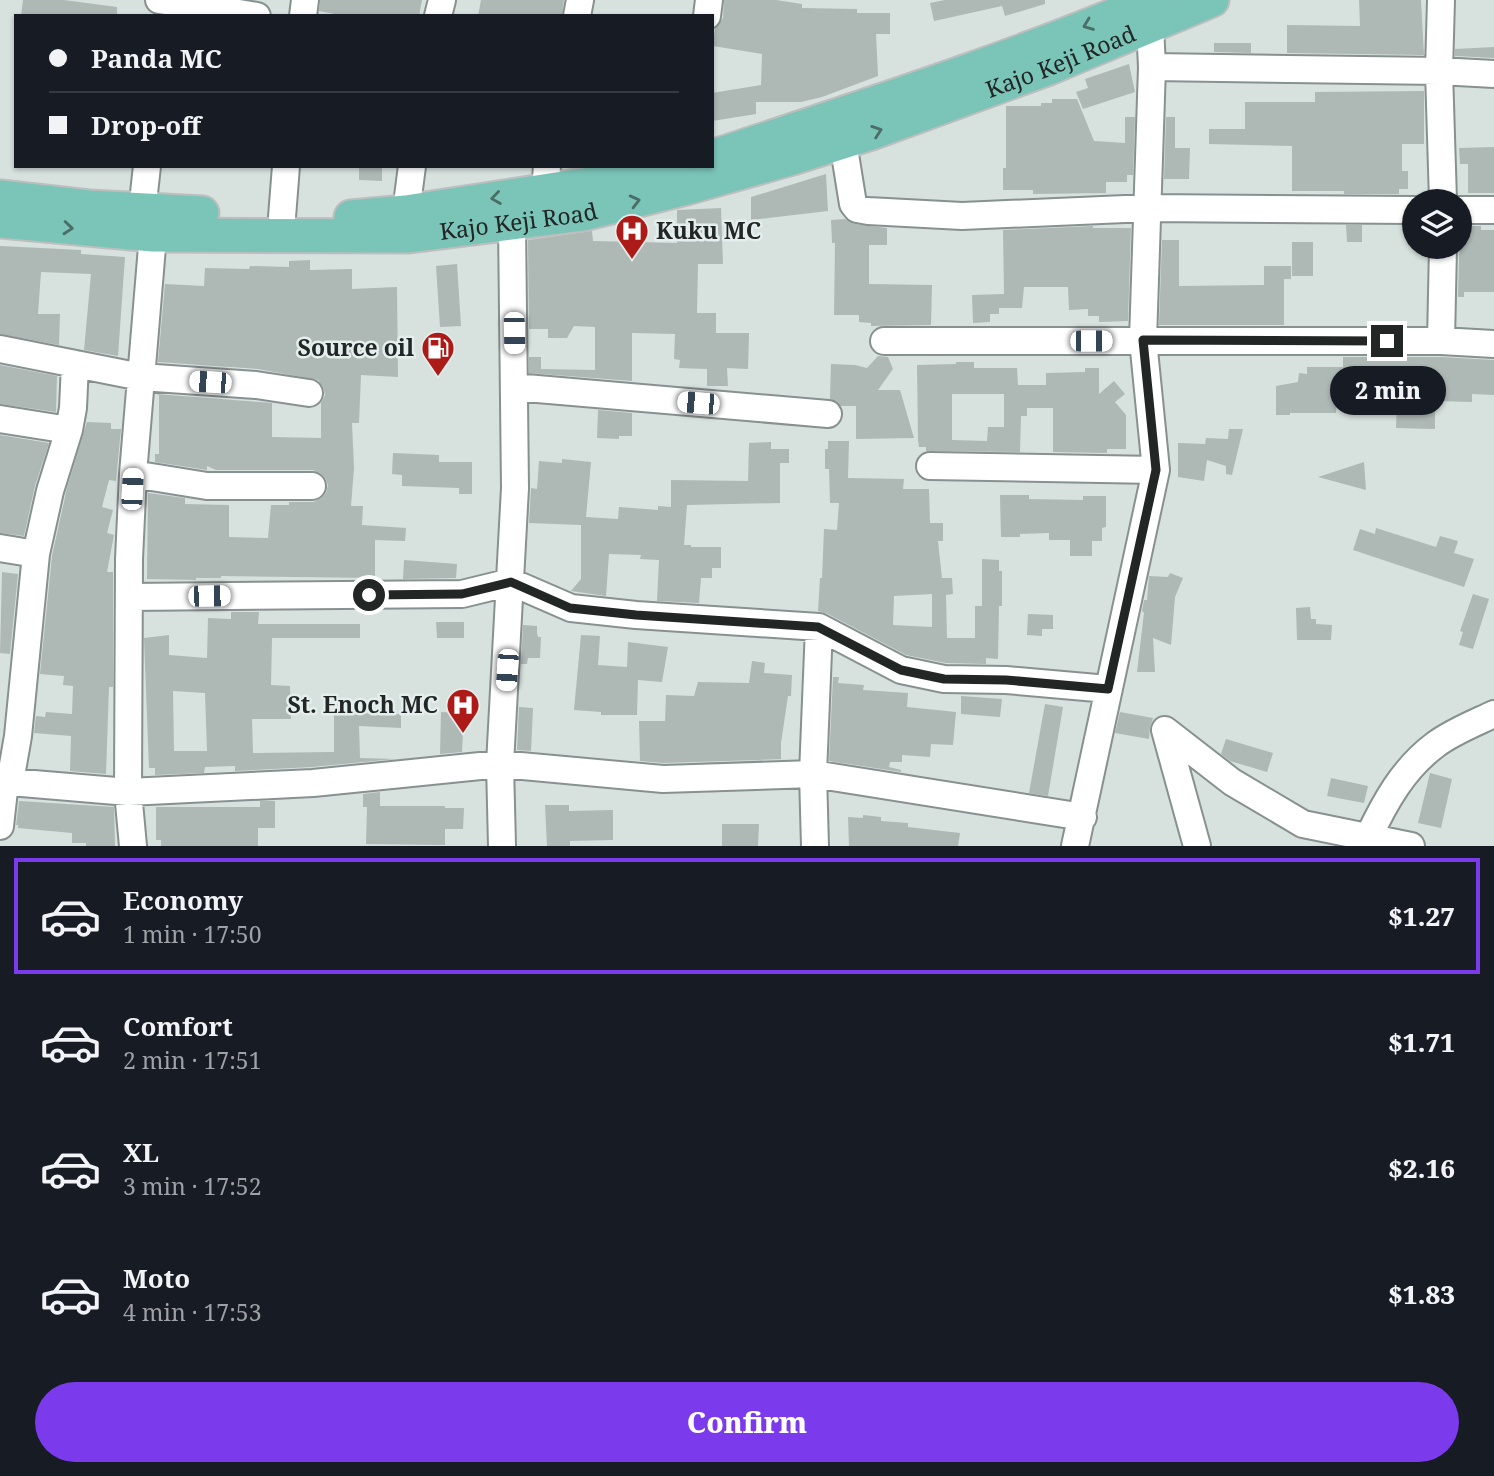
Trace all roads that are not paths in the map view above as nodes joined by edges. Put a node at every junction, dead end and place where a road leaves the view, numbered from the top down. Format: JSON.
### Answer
{"nodes":[{"id":1,"x":1212,"y":0,"type":"edge"},
{"id":2,"x":1441,"y":0,"type":"edge"},
{"id":3,"x":168,"y":4,"type":"edge"},
{"id":4,"x":1151,"y":13,"type":"edge"},
{"id":5,"x":242,"y":14,"type":"edge"},
{"id":6,"x":1152,"y":67,"type":"junction"},
{"id":7,"x":1439,"y":71,"type":"junction"},
{"id":8,"x":1494,"y":74,"type":"edge"},
{"id":9,"x":843,"y":142,"type":"junction"},
{"id":10,"x":790,"y":145,"type":"junction"},
{"id":11,"x":714,"y":157,"type":"edge"},
{"id":12,"x":147,"y":168,"type":"edge"},
{"id":13,"x":286,"y":168,"type":"edge"},
{"id":14,"x":412,"y":168,"type":"edge"},
{"id":15,"x":674,"y":168,"type":"edge"},
{"id":16,"x":546,"y":179,"type":"edge"},
{"id":17,"x":1443,"y":189,"type":"edge"},
{"id":18,"x":0,"y":197,"type":"edge"},
{"id":19,"x":1148,"y":208,"type":"junction"},
{"id":20,"x":1402,"y":210,"type":"edge"},
{"id":21,"x":1472,"y":210,"type":"edge"},
{"id":22,"x":1494,"y":210,"type":"edge"},
{"id":23,"x":406,"y":212,"type":"junction"},
{"id":24,"x":282,"y":217,"type":"junction"},
{"id":25,"x":0,"y":221,"type":"edge"},
{"id":26,"x":147,"y":223,"type":"junction"},
{"id":27,"x":512,"y":224,"type":"junction"},
{"id":28,"x":1443,"y":259,"type":"edge"},
{"id":29,"x":1143,"y":340,"type":"junction"},
{"id":30,"x":884,"y":341,"type":"dead end"},
{"id":31,"x":1441,"y":341,"type":"junction"},
{"id":32,"x":1494,"y":344,"type":"edge"},
{"id":33,"x":0,"y":349,"type":"edge"},
{"id":34,"x":75,"y":364,"type":"junction"},
{"id":35,"x":141,"y":377,"type":"junction"},
{"id":36,"x":514,"y":387,"type":"junction"},
{"id":37,"x":309,"y":393,"type":"dead end"},
{"id":38,"x":828,"y":414,"type":"dead end"},
{"id":39,"x":0,"y":419,"type":"edge"},
{"id":40,"x":69,"y":430,"type":"junction"},
{"id":41,"x":930,"y":466,"type":"dead end"},
{"id":42,"x":1156,"y":470,"type":"junction"},
{"id":43,"x":132,"y":474,"type":"junction"},
{"id":44,"x":312,"y":486,"type":"dead end"},
{"id":45,"x":0,"y":548,"type":"edge"},
{"id":46,"x":36,"y":554,"type":"junction"},
{"id":47,"x":511,"y":582,"type":"junction"},
{"id":48,"x":129,"y":597,"type":"junction"},
{"id":49,"x":818,"y":627,"type":"junction"},
{"id":50,"x":1108,"y":689,"type":"junction"},
{"id":51,"x":1494,"y":714,"type":"edge"},
{"id":52,"x":9,"y":734,"type":"edge"},
{"id":53,"x":500,"y":764,"type":"junction"},
{"id":54,"x":813,"y":774,"type":"junction"},
{"id":55,"x":4,"y":787,"type":"edge"},
{"id":56,"x":128,"y":792,"type":"junction"},
{"id":57,"x":1083,"y":817,"type":"junction"},
{"id":58,"x":0,"y":826,"type":"edge"},
{"id":59,"x":1368,"y":838,"type":"junction"},
{"id":60,"x":132,"y":846,"type":"edge"},
{"id":61,"x":502,"y":846,"type":"edge"},
{"id":62,"x":815,"y":846,"type":"edge"},
{"id":63,"x":1075,"y":846,"type":"edge"},
{"id":64,"x":1196,"y":846,"type":"edge"},
{"id":65,"x":1411,"y":846,"type":"edge"}],
"edges":[{"from":1,"to":4,"type":"main road","name":"Kajo Keji Road"},
{"from":2,"to":7,"type":"street"},
{"from":3,"to":5,"type":"street"},
{"from":4,"to":6,"type":"street"},
{"from":9,"to":4,"type":"main road","name":"Kajo Keji Road","one_way":true},
{"from":4,"to":10,"type":"main road","name":"Kajo Keji Road","one_way":true},
{"from":6,"to":7,"type":"street"},
{"from":6,"to":19,"type":"street"},
{"from":7,"to":8,"type":"street"},
{"from":7,"to":17,"type":"street"},
{"from":9,"to":10,"type":"main road","name":"Kajo Keji Road"},
{"from":9,"to":19,"type":"street"},
{"from":10,"to":11,"type":"main road","name":"Kajo Keji Road"},
{"from":27,"to":10,"type":"main road","name":"Kajo Keji Road","one_way":true},
{"from":12,"to":26,"type":"street"},
{"from":13,"to":24,"type":"street"},
{"from":14,"to":23,"type":"street"},
{"from":15,"to":16,"type":"main road","name":"Kajo Keji Road"},
{"from":16,"to":23,"type":"main road","name":"Kajo Keji Road","one_way":true},
{"from":18,"to":26,"type":"main road","name":"Kajo Keji Road"},
{"from":19,"to":20,"type":"street"},
{"from":19,"to":29,"type":"street"},
{"from":21,"to":22,"type":"street"},
{"from":23,"to":24,"type":"main road","name":"Kajo Keji Road"},
{"from":24,"to":26,"type":"main road","name":"Kajo Keji Road"},
{"from":25,"to":26,"type":"main road","name":"Kajo Keji Road","one_way":true},
{"from":26,"to":27,"type":"main road","name":"Kajo Keji Road"},
{"from":26,"to":35,"type":"street"},
{"from":27,"to":36,"type":"street"},
{"from":28,"to":31,"type":"street"},
{"from":29,"to":30,"type":"street"},
{"from":29,"to":31,"type":"street"},
{"from":29,"to":42,"type":"street"},
{"from":31,"to":32,"type":"street"},
{"from":33,"to":34,"type":"street"},
{"from":34,"to":35,"type":"street"},
{"from":34,"to":40,"type":"street"},
{"from":35,"to":37,"type":"street"},
{"from":35,"to":43,"type":"street"},
{"from":36,"to":38,"type":"street"},
{"from":36,"to":47,"type":"street"},
{"from":39,"to":40,"type":"street"},
{"from":40,"to":46,"type":"street"},
{"from":41,"to":42,"type":"street"},
{"from":42,"to":50,"type":"street"},
{"from":43,"to":44,"type":"street"},
{"from":43,"to":48,"type":"street"},
{"from":45,"to":46,"type":"street"},
{"from":46,"to":52,"type":"street"},
{"from":47,"to":48,"type":"street"},
{"from":47,"to":49,"type":"street"},
{"from":47,"to":53,"type":"street"},
{"from":48,"to":56,"type":"street"},
{"from":49,"to":50,"type":"street"},
{"from":49,"to":54,"type":"street"},
{"from":50,"to":57,"type":"street"},
{"from":51,"to":59,"type":"street"},
{"from":52,"to":55,"type":"street"},
{"from":53,"to":54,"type":"street"},
{"from":53,"to":56,"type":"street"},
{"from":53,"to":61,"type":"street"},
{"from":54,"to":57,"type":"street"},
{"from":54,"to":62,"type":"street"},
{"from":55,"to":56,"type":"street"},
{"from":55,"to":58,"type":"street"},
{"from":56,"to":60,"type":"street"},
{"from":57,"to":63,"type":"street"},
{"from":59,"to":64,"type":"street"},
{"from":59,"to":65,"type":"street"}]}
